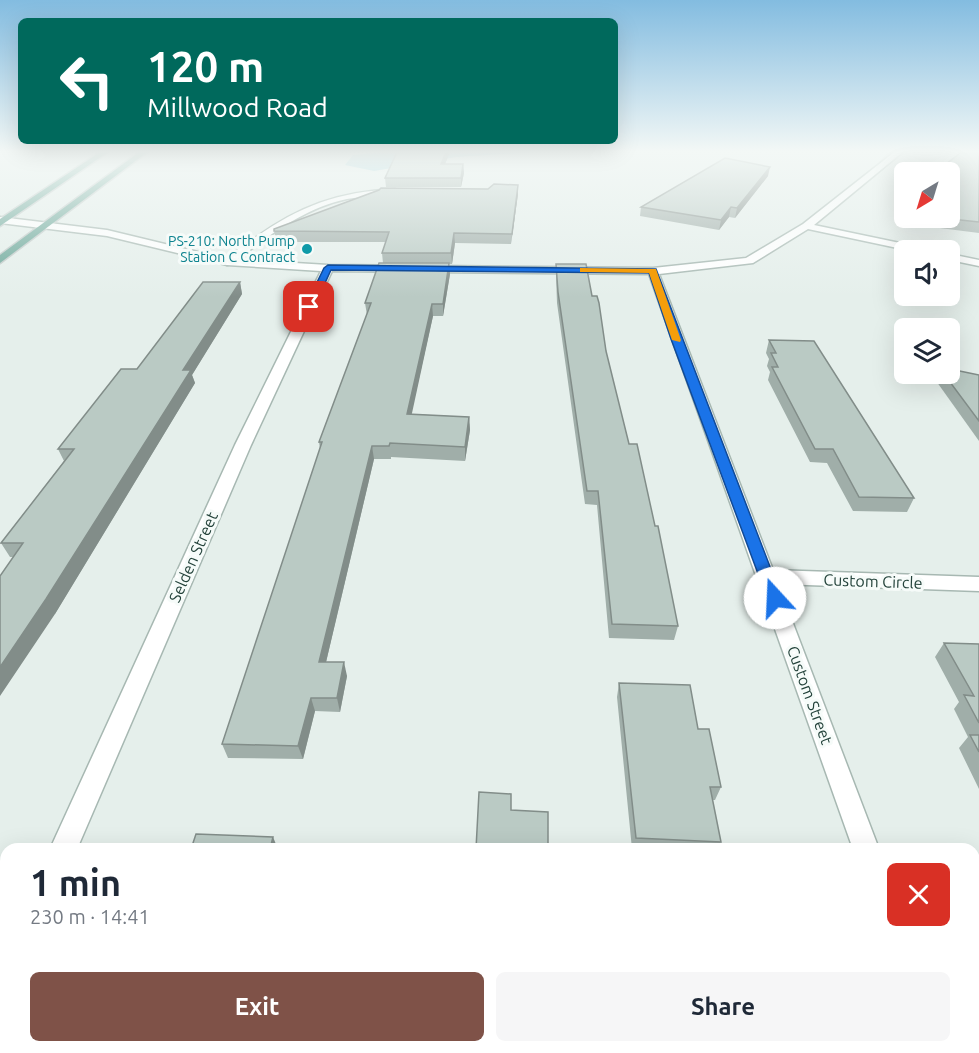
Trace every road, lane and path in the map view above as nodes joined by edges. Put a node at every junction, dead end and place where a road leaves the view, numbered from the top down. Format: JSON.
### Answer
{"nodes":[{"id":1,"x":34,"y":199,"type":"edge"},
{"id":2,"x":80,"y":199,"type":"edge"},
{"id":3,"x":334,"y":199,"type":"edge"},
{"id":4,"x":840,"y":199,"type":"edge"},
{"id":5,"x":1,"y":221,"type":"edge"},
{"id":6,"x":45,"y":225,"type":"junction"},
{"id":7,"x":806,"y":226,"type":"junction"},
{"id":8,"x":894,"y":245,"type":"edge"},
{"id":9,"x":960,"y":259,"type":"edge"},
{"id":10,"x":0,"y":260,"type":"edge"},
{"id":11,"x":227,"y":262,"type":"junction"},
{"id":12,"x":979,"y":263,"type":"edge"},
{"id":13,"x":328,"y":268,"type":"junction"},
{"id":14,"x":653,"y":271,"type":"junction"},
{"id":15,"x":767,"y":578,"type":"junction"},
{"id":16,"x":979,"y":584,"type":"edge"},
{"id":17,"x":66,"y":843,"type":"edge"},
{"id":18,"x":864,"y":843,"type":"edge"}],
"edges":[{"from":1,"to":5,"type":"main road"},
{"from":2,"to":6,"type":"main road"},
{"from":3,"to":11,"type":"street"},
{"from":4,"to":7,"type":"street"},
{"from":5,"to":6,"type":"street"},
{"from":6,"to":10,"type":"main road"},
{"from":6,"to":11,"type":"street"},
{"from":7,"to":8,"type":"street"},
{"from":7,"to":14,"type":"street"},
{"from":9,"to":12,"type":"street"},
{"from":11,"to":13,"type":"street"},
{"from":13,"to":14,"type":"street"},
{"from":13,"to":17,"type":"street","name":"Selden Street"},
{"from":14,"to":15,"type":"street","name":"Custom Street"},
{"from":15,"to":16,"type":"street","name":"Custom Circle"},
{"from":15,"to":18,"type":"street","name":"Custom Street"}]}
